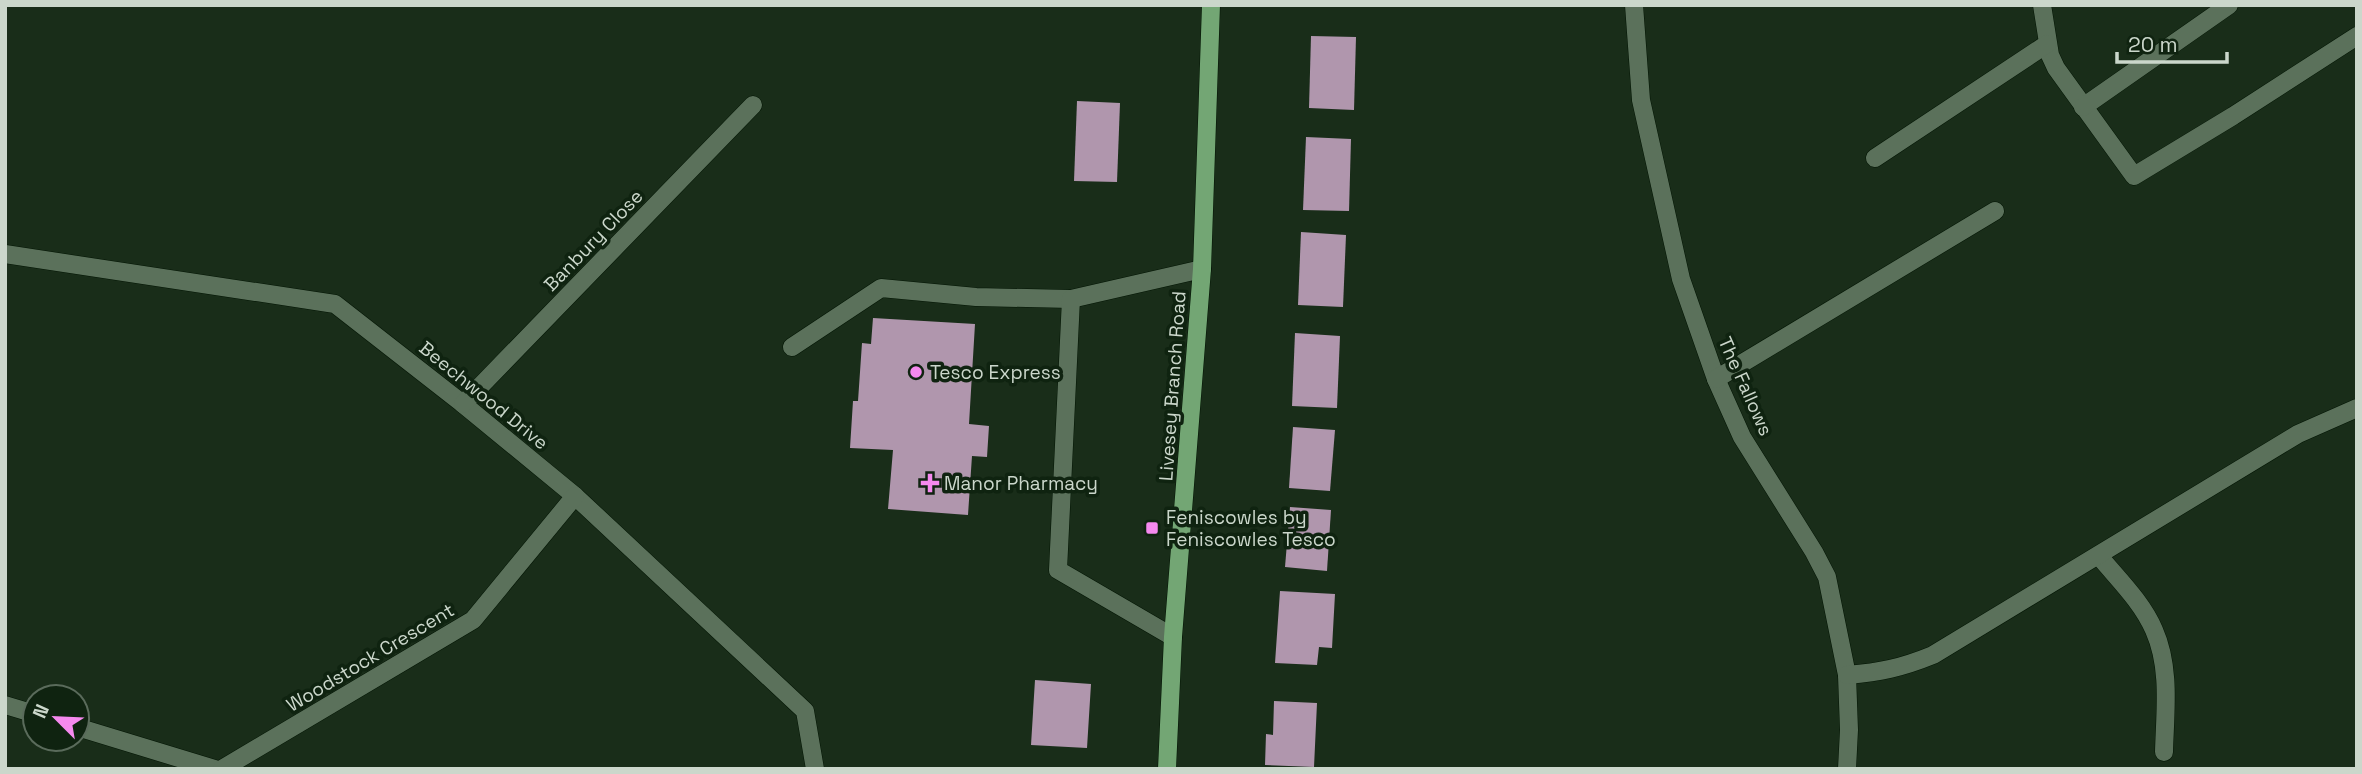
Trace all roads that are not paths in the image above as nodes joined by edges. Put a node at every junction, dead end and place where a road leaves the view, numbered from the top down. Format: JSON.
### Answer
{"nodes":[{"id":1,"x":1211,"y":5,"type":"edge"},
{"id":2,"x":1634,"y":5,"type":"edge"},
{"id":3,"x":2042,"y":5,"type":"edge"},
{"id":4,"x":2229,"y":5,"type":"edge"},
{"id":5,"x":2357,"y":36,"type":"edge"},
{"id":6,"x":2048,"y":44,"type":"junction"},
{"id":7,"x":753,"y":105,"type":"dead end"},
{"id":8,"x":2083,"y":107,"type":"junction"},
{"id":9,"x":1875,"y":158,"type":"dead end"},
{"id":10,"x":1995,"y":211,"type":"dead end"},
{"id":11,"x":5,"y":254,"type":"edge"},
{"id":12,"x":1202,"y":270,"type":"junction"},
{"id":13,"x":1071,"y":299,"type":"junction"},
{"id":14,"x":792,"y":347,"type":"dead end"},
{"id":15,"x":1716,"y":379,"type":"junction"},
{"id":16,"x":463,"y":404,"type":"junction"},
{"id":17,"x":2357,"y":408,"type":"edge"},
{"id":18,"x":575,"y":496,"type":"junction"},
{"id":19,"x":2099,"y":556,"type":"junction"},
{"id":20,"x":1173,"y":636,"type":"junction"},
{"id":21,"x":1847,"y":675,"type":"junction"},
{"id":22,"x":91,"y":731,"type":"edge"},
{"id":23,"x":2164,"y":752,"type":"dead end"},
{"id":24,"x":215,"y":769,"type":"edge"},
{"id":25,"x":222,"y":769,"type":"edge"},
{"id":26,"x":816,"y":769,"type":"edge"},
{"id":27,"x":1167,"y":769,"type":"edge"},
{"id":28,"x":1847,"y":769,"type":"edge"}],
"edges":[{"from":1,"to":12,"type":"main road","name":"Livesey Branch Road"},
{"from":2,"to":15,"type":"street","name":"The Fallows"},
{"from":3,"to":6,"type":"street"},
{"from":4,"to":8,"type":"street"},
{"from":5,"to":8,"type":"street"},
{"from":6,"to":8,"type":"street"},
{"from":6,"to":9,"type":"street"},
{"from":7,"to":16,"type":"street","name":"Banbury Close"},
{"from":10,"to":15,"type":"street"},
{"from":11,"to":16,"type":"street","name":"Beechwood Drive"},
{"from":12,"to":13,"type":"street"},
{"from":12,"to":20,"type":"main road","name":"Livesey Branch Road"},
{"from":13,"to":14,"type":"street"},
{"from":13,"to":20,"type":"street"},
{"from":15,"to":21,"type":"street","name":"The Fallows"},
{"from":16,"to":18,"type":"street","name":"Beechwood Drive"},
{"from":17,"to":19,"type":"street"},
{"from":18,"to":25,"type":"street","name":"Woodstock Crescent"},
{"from":18,"to":26,"type":"street","name":"Beechwood Drive"},
{"from":19,"to":21,"type":"street"},
{"from":19,"to":23,"type":"street"},
{"from":20,"to":27,"type":"main road","name":"Livesey Branch Road"},
{"from":21,"to":28,"type":"street","name":"The Fallows"},
{"from":22,"to":24,"type":"street"}]}
